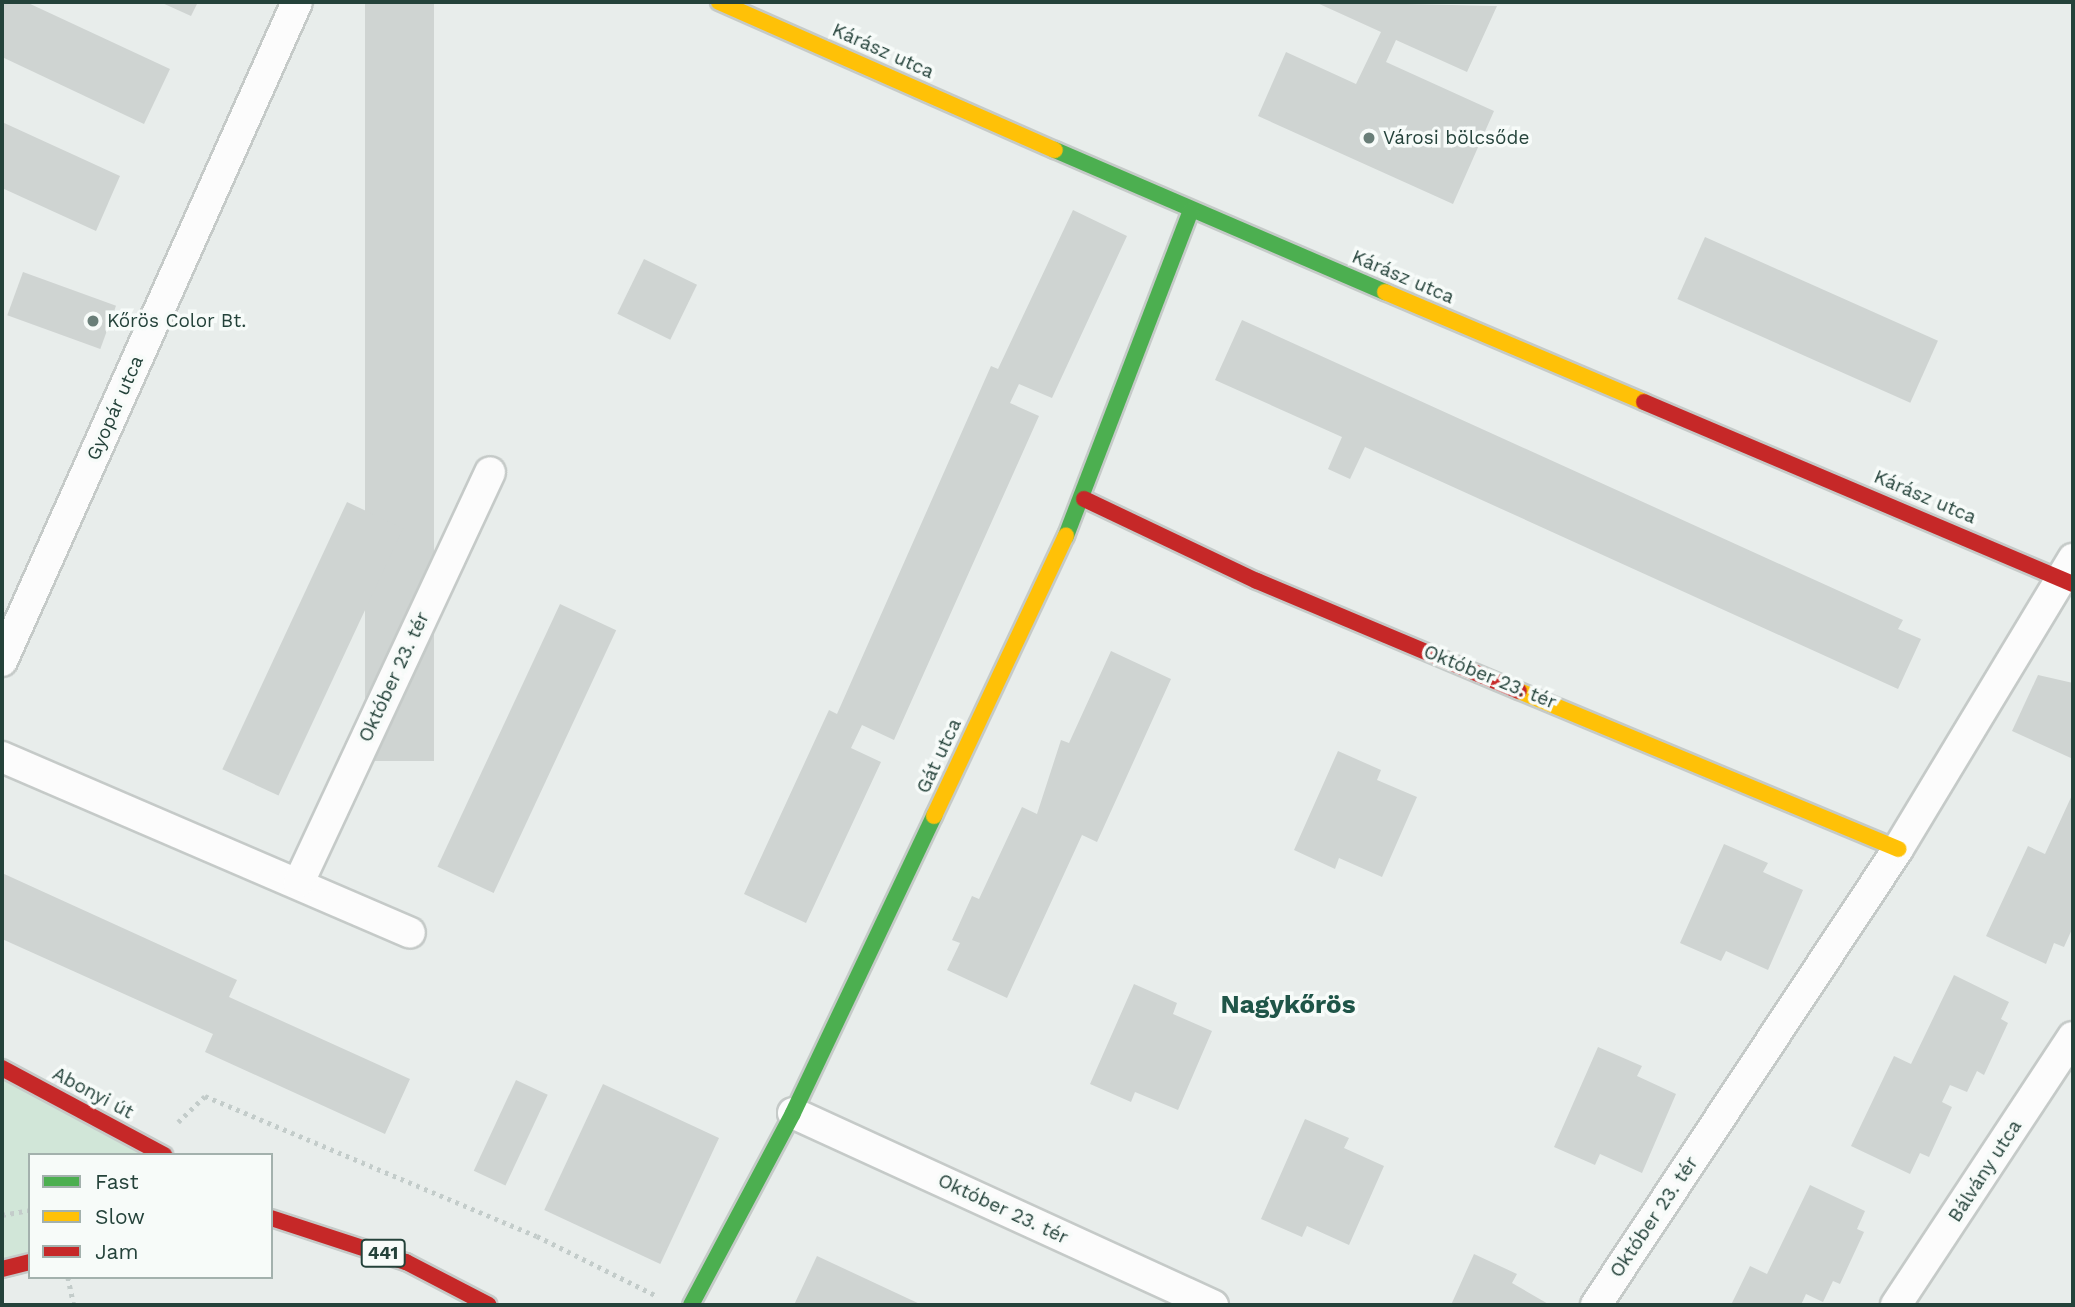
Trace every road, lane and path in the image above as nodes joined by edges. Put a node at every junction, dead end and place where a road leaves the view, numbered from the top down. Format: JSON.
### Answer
{"nodes":[{"id":1,"x":297,"y":2,"type":"edge"},
{"id":2,"x":719,"y":2,"type":"edge"},
{"id":3,"x":753,"y":8,"type":"edge"},
{"id":4,"x":1191,"y":210,"type":"junction"},
{"id":5,"x":490,"y":472,"type":"dead end"},
{"id":6,"x":1084,"y":499,"type":"junction"},
{"id":7,"x":2069,"y":574,"type":"edge"},
{"id":8,"x":2,"y":661,"type":"edge"},
{"id":9,"x":2,"y":757,"type":"edge"},
{"id":10,"x":1898,"y":849,"type":"junction"},
{"id":11,"x":299,"y":882,"type":"junction"},
{"id":12,"x":410,"y":933,"type":"dead end"},
{"id":13,"x":2073,"y":1037,"type":"edge"},
{"id":14,"x":2,"y":1068,"type":"edge"},
{"id":15,"x":793,"y":1113,"type":"junction"},
{"id":16,"x":158,"y":1152,"type":"edge"},
{"id":17,"x":28,"y":1210,"type":"edge"},
{"id":18,"x":2,"y":1215,"type":"edge"},
{"id":19,"x":273,"y":1219,"type":"edge"},
{"id":20,"x":28,"y":1262,"type":"edge"},
{"id":21,"x":2,"y":1269,"type":"edge"},
{"id":22,"x":68,"y":1279,"type":"edge"},
{"id":23,"x":664,"y":1299,"type":"dead end"},
{"id":24,"x":74,"y":1305,"type":"edge"},
{"id":25,"x":489,"y":1305,"type":"edge"},
{"id":26,"x":691,"y":1305,"type":"edge"},
{"id":27,"x":1213,"y":1305,"type":"edge"},
{"id":28,"x":1596,"y":1305,"type":"edge"},
{"id":29,"x":1896,"y":1305,"type":"edge"}],
"edges":[{"from":1,"to":8,"type":"street","name":"Gyopár utca"},
{"from":2,"to":3,"type":"street","name":"Kárász utca"},
{"from":3,"to":4,"type":"street","name":"Kárász utca"},
{"from":4,"to":6,"type":"street","name":"Gát utca"},
{"from":4,"to":7,"type":"street","name":"Kárász utca"},
{"from":5,"to":11,"type":"street","name":"Október 23. tér"},
{"from":6,"to":10,"type":"street","name":"Október 23. tér"},
{"from":6,"to":15,"type":"street","name":"Gát utca"},
{"from":7,"to":10,"type":"street","name":"Október 23. tér"},
{"from":9,"to":11,"type":"street"},
{"from":10,"to":28,"type":"street","name":"Október 23. tér"},
{"from":11,"to":12,"type":"street"},
{"from":13,"to":29,"type":"street","name":"Bálvány utca"},
{"from":14,"to":16,"type":"street","name":"Abonyi út"},
{"from":15,"to":26,"type":"street","name":"Gát utca"},
{"from":15,"to":27,"type":"street","name":"Október 23. tér"},
{"from":16,"to":23,"type":"path"},
{"from":17,"to":18,"type":"path"},
{"from":19,"to":25,"type":"street","number":"441"},
{"from":20,"to":21,"type":"street"},
{"from":22,"to":24,"type":"path"}]}
